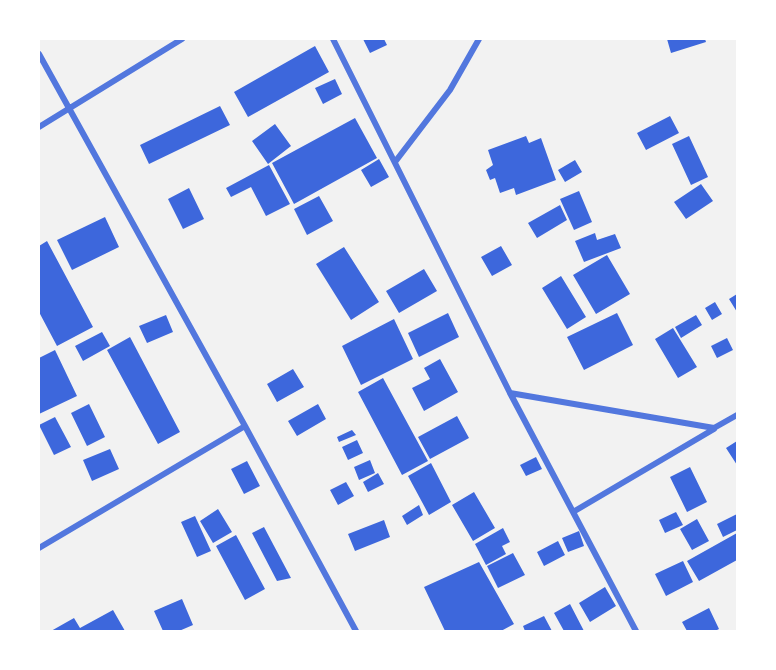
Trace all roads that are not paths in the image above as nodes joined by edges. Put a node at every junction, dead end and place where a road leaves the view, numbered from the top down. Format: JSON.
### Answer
{"nodes":[{"id":1,"x":182,"y":39,"type":"edge"},
{"id":2,"x":333,"y":39,"type":"edge"},
{"id":3,"x":479,"y":39,"type":"edge"},
{"id":4,"x":39,"y":54,"type":"edge"},
{"id":5,"x":71,"y":109,"type":"junction"},
{"id":6,"x":39,"y":128,"type":"edge"},
{"id":7,"x":395,"y":162,"type":"junction"},
{"id":8,"x":510,"y":393,"type":"junction"},
{"id":9,"x":737,"y":416,"type":"edge"},
{"id":10,"x":246,"y":426,"type":"junction"},
{"id":11,"x":714,"y":428,"type":"junction"},
{"id":12,"x":573,"y":512,"type":"junction"},
{"id":13,"x":39,"y":548,"type":"edge"},
{"id":14,"x":356,"y":631,"type":"edge"},
{"id":15,"x":636,"y":631,"type":"edge"}],
"edges":[{"from":1,"to":5,"type":"street"},
{"from":2,"to":7,"type":"street"},
{"from":3,"to":7,"type":"street"},
{"from":4,"to":5,"type":"street"},
{"from":5,"to":6,"type":"street"},
{"from":5,"to":10,"type":"street"},
{"from":7,"to":8,"type":"street"},
{"from":8,"to":11,"type":"street"},
{"from":8,"to":12,"type":"street"},
{"from":9,"to":11,"type":"street"},
{"from":10,"to":13,"type":"street"},
{"from":10,"to":14,"type":"street"},
{"from":11,"to":12,"type":"street"},
{"from":12,"to":15,"type":"street"}]}
